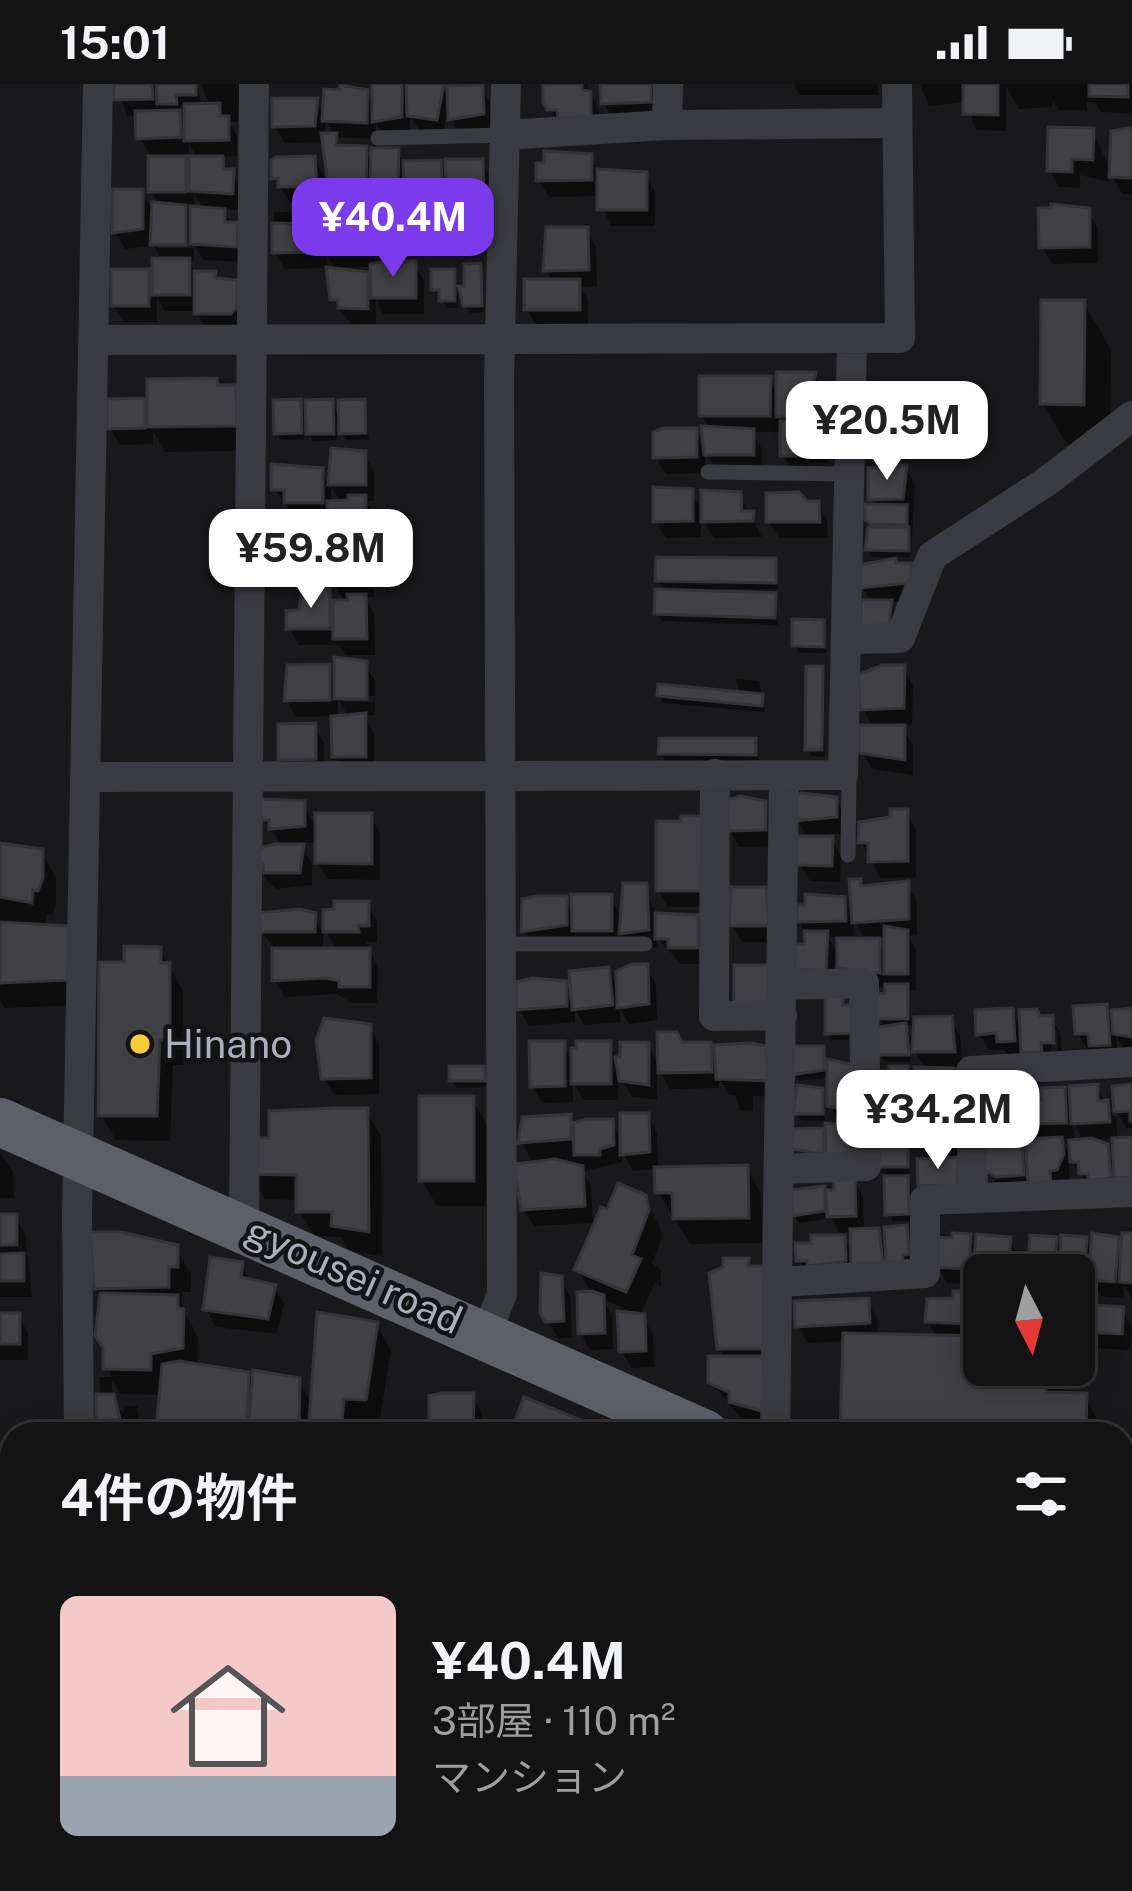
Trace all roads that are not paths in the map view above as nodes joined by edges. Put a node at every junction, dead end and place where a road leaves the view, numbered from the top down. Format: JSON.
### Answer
{"nodes":[{"id":1,"x":98,"y":84,"type":"edge"},
{"id":2,"x":254,"y":84,"type":"edge"},
{"id":3,"x":506,"y":84,"type":"edge"},
{"id":4,"x":668,"y":84,"type":"edge"},
{"id":5,"x":897,"y":84,"type":"edge"},
{"id":6,"x":897,"y":123,"type":"junction"},
{"id":7,"x":667,"y":125,"type":"junction"},
{"id":8,"x":505,"y":135,"type":"junction"},
{"id":9,"x":378,"y":138,"type":"dead end"},
{"id":10,"x":95,"y":340,"type":"junction"},
{"id":11,"x":255,"y":340,"type":"junction"},
{"id":12,"x":852,"y":340,"type":"junction"},
{"id":13,"x":500,"y":342,"type":"junction"},
{"id":14,"x":1132,"y":416,"type":"edge"},
{"id":15,"x":708,"y":472,"type":"dead end"},
{"id":16,"x":849,"y":474,"type":"junction"},
{"id":17,"x":846,"y":639,"type":"junction"},
{"id":18,"x":715,"y":774,"type":"junction"},
{"id":19,"x":501,"y":775,"type":"junction"},
{"id":20,"x":843,"y":775,"type":"junction"},
{"id":21,"x":250,"y":776,"type":"junction"},
{"id":22,"x":784,"y":776,"type":"junction"},
{"id":23,"x":87,"y":777,"type":"junction"},
{"id":24,"x":848,"y":855,"type":"dead end"},
{"id":25,"x":501,"y":944,"type":"junction"},
{"id":26,"x":645,"y":944,"type":"dead end"},
{"id":27,"x":782,"y":1000,"type":"junction"},
{"id":28,"x":1132,"y":1062,"type":"edge"},
{"id":29,"x":0,"y":1122,"type":"edge"},
{"id":30,"x":82,"y":1158,"type":"junction"},
{"id":31,"x":781,"y":1169,"type":"junction"},
{"id":32,"x":1132,"y":1192,"type":"edge"},
{"id":33,"x":973,"y":1198,"type":"junction"},
{"id":34,"x":244,"y":1226,"type":"junction"},
{"id":35,"x":781,"y":1282,"type":"junction"},
{"id":36,"x":486,"y":1334,"type":"junction"},
{"id":37,"x":79,"y":1422,"type":"edge"},
{"id":38,"x":679,"y":1422,"type":"edge"},
{"id":39,"x":775,"y":1422,"type":"edge"}],
"edges":[{"from":1,"to":10,"type":"street"},
{"from":2,"to":11,"type":"street"},
{"from":3,"to":8,"type":"street"},
{"from":4,"to":7,"type":"street"},
{"from":5,"to":6,"type":"street"},
{"from":6,"to":7,"type":"street"},
{"from":6,"to":12,"type":"street"},
{"from":7,"to":8,"type":"street"},
{"from":8,"to":9,"type":"lane"},
{"from":8,"to":13,"type":"street"},
{"from":10,"to":11,"type":"street"},
{"from":10,"to":23,"type":"street"},
{"from":11,"to":13,"type":"street"},
{"from":11,"to":21,"type":"street"},
{"from":12,"to":13,"type":"street"},
{"from":12,"to":16,"type":"street"},
{"from":13,"to":19,"type":"street"},
{"from":14,"to":17,"type":"street"},
{"from":15,"to":16,"type":"lane"},
{"from":16,"to":17,"type":"street"},
{"from":17,"to":20,"type":"street"},
{"from":18,"to":19,"type":"street"},
{"from":18,"to":22,"type":"street"},
{"from":18,"to":27,"type":"street"},
{"from":19,"to":21,"type":"street"},
{"from":19,"to":25,"type":"street"},
{"from":20,"to":22,"type":"street"},
{"from":20,"to":24,"type":"lane"},
{"from":21,"to":23,"type":"street"},
{"from":21,"to":34,"type":"street"},
{"from":22,"to":27,"type":"street"},
{"from":23,"to":30,"type":"street"},
{"from":25,"to":26,"type":"lane"},
{"from":25,"to":36,"type":"street"},
{"from":27,"to":31,"type":"street"},
{"from":27,"to":31,"type":"street"},
{"from":28,"to":33,"type":"street"},
{"from":29,"to":30,"type":"highway","name":"gyousei road"},
{"from":30,"to":34,"type":"highway","name":"gyousei road"},
{"from":30,"to":37,"type":"street"},
{"from":31,"to":35,"type":"street"},
{"from":32,"to":33,"type":"street"},
{"from":33,"to":35,"type":"street"},
{"from":34,"to":36,"type":"highway","name":"gyousei road"},
{"from":35,"to":39,"type":"street"},
{"from":36,"to":38,"type":"highway","name":"gyousei road"}]}
